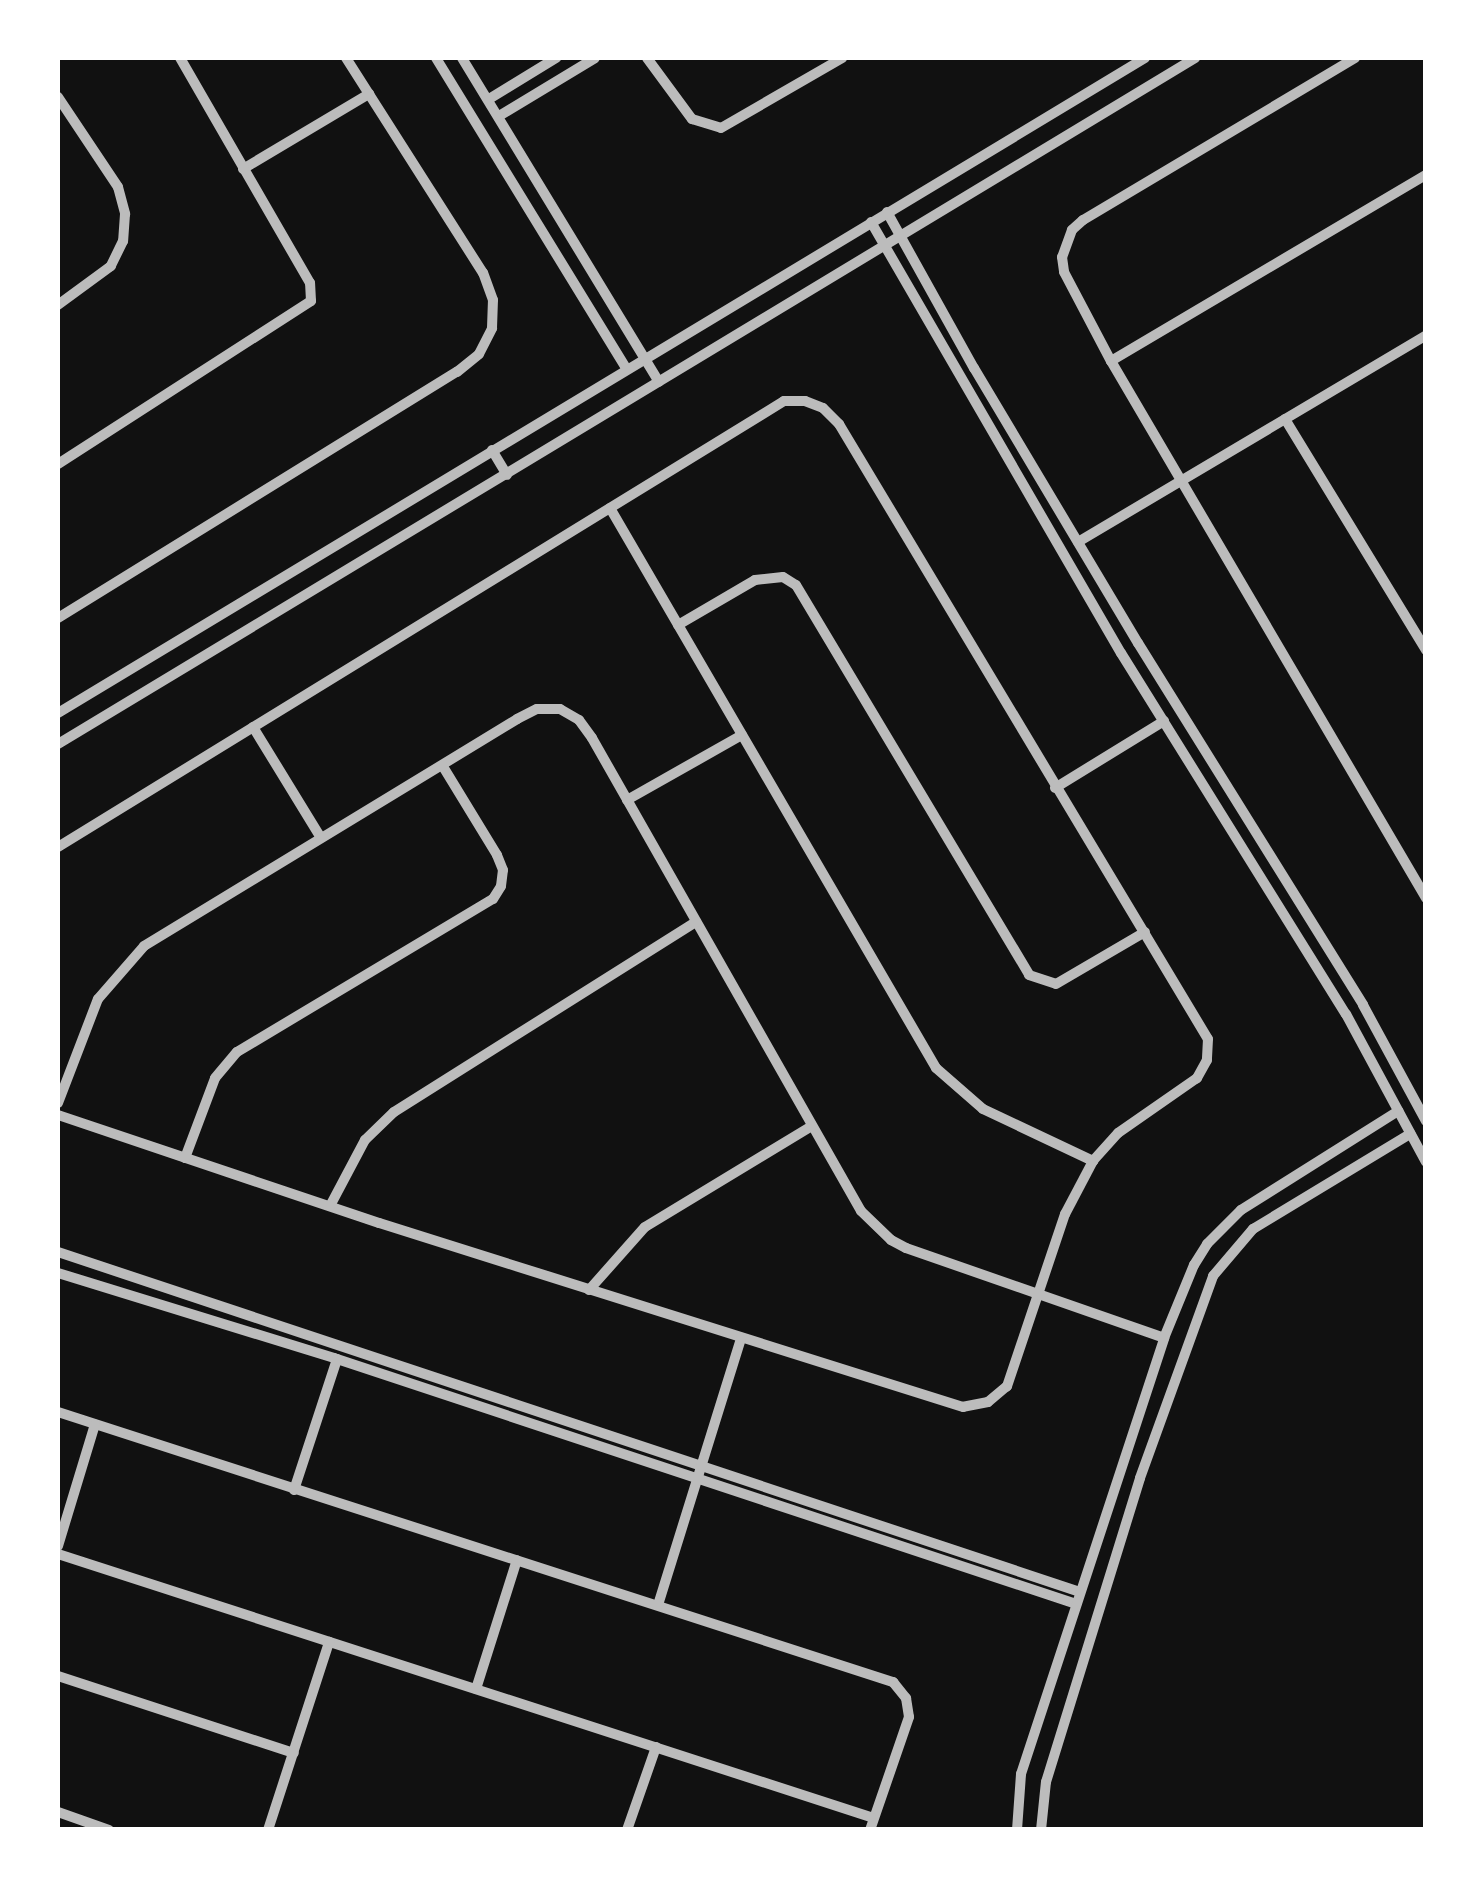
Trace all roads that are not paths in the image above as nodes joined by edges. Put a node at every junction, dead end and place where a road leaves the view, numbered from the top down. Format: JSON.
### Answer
{"nodes":[{"id":1,"x":180,"y":58,"type":"edge"},
{"id":2,"x":346,"y":58,"type":"edge"},
{"id":3,"x":436,"y":58,"type":"edge"},
{"id":4,"x":462,"y":58,"type":"edge"},
{"id":5,"x":556,"y":58,"type":"edge"},
{"id":6,"x":595,"y":58,"type":"edge"},
{"id":7,"x":647,"y":58,"type":"edge"},
{"id":8,"x":842,"y":58,"type":"edge"},
{"id":9,"x":1145,"y":58,"type":"edge"},
{"id":10,"x":1195,"y":58,"type":"edge"},
{"id":11,"x":1356,"y":58,"type":"edge"},
{"id":12,"x":369,"y":94,"type":"junction"},
{"id":13,"x":58,"y":97,"type":"edge"},
{"id":14,"x":489,"y":99,"type":"junction"},
{"id":15,"x":499,"y":116,"type":"junction"},
{"id":16,"x":244,"y":169,"type":"junction"},
{"id":17,"x":1426,"y":175,"type":"edge"},
{"id":18,"x":888,"y":212,"type":"junction"},
{"id":19,"x":871,"y":222,"type":"junction"},
{"id":20,"x":902,"y":238,"type":"junction"},
{"id":21,"x":885,"y":248,"type":"junction"},
{"id":22,"x":58,"y":306,"type":"edge"},
{"id":23,"x":1426,"y":335,"type":"edge"},
{"id":24,"x":644,"y":357,"type":"junction"},
{"id":25,"x":1111,"y":361,"type":"junction"},
{"id":26,"x":625,"y":367,"type":"junction"},
{"id":27,"x":659,"y":382,"type":"junction"},
{"id":28,"x":1285,"y":419,"type":"junction"},
{"id":29,"x":492,"y":450,"type":"junction"},
{"id":30,"x":58,"y":464,"type":"edge"},
{"id":31,"x":506,"y":475,"type":"junction"},
{"id":32,"x":1180,"y":482,"type":"junction"},
{"id":33,"x":610,"y":508,"type":"junction"},
{"id":34,"x":1078,"y":542,"type":"junction"},
{"id":35,"x":58,"y":618,"type":"edge"},
{"id":36,"x":678,"y":625,"type":"junction"},
{"id":37,"x":1138,"y":643,"type":"junction"},
{"id":38,"x":1426,"y":650,"type":"edge"},
{"id":39,"x":1121,"y":654,"type":"junction"},
{"id":40,"x":58,"y":712,"type":"edge"},
{"id":41,"x":1164,"y":722,"type":"junction"},
{"id":42,"x":253,"y":727,"type":"junction"},
{"id":43,"x":742,"y":735,"type":"junction"},
{"id":44,"x":58,"y":744,"type":"edge"},
{"id":45,"x":442,"y":765,"type":"junction"},
{"id":46,"x":1056,"y":788,"type":"junction"},
{"id":47,"x":627,"y":800,"type":"junction"},
{"id":48,"x":321,"y":838,"type":"junction"},
{"id":49,"x":58,"y":847,"type":"edge"},
{"id":50,"x":1426,"y":898,"type":"edge"},
{"id":51,"x":696,"y":922,"type":"junction"},
{"id":52,"x":1145,"y":932,"type":"junction"},
{"id":53,"x":58,"y":1104,"type":"edge"},
{"id":54,"x":1398,"y":1111,"type":"junction"},
{"id":55,"x":58,"y":1115,"type":"edge"},
{"id":56,"x":1426,"y":1121,"type":"edge"},
{"id":57,"x":812,"y":1126,"type":"junction"},
{"id":58,"x":1410,"y":1134,"type":"junction"},
{"id":59,"x":186,"y":1158,"type":"junction"},
{"id":60,"x":1093,"y":1161,"type":"junction"},
{"id":61,"x":1426,"y":1162,"type":"edge"},
{"id":62,"x":330,"y":1206,"type":"junction"},
{"id":63,"x":58,"y":1252,"type":"edge"},
{"id":64,"x":58,"y":1273,"type":"edge"},
{"id":65,"x":589,"y":1290,"type":"junction"},
{"id":66,"x":1039,"y":1295,"type":"junction"},
{"id":67,"x":740,"y":1338,"type":"junction"},
{"id":68,"x":1164,"y":1338,"type":"junction"},
{"id":69,"x":337,"y":1359,"type":"junction"},
{"id":70,"x":58,"y":1412,"type":"edge"},
{"id":71,"x":95,"y":1424,"type":"junction"},
{"id":72,"x":1119,"y":1471,"type":"junction"},
{"id":73,"x":699,"y":1472,"type":"junction"},
{"id":74,"x":1140,"y":1478,"type":"junction"},
{"id":75,"x":294,"y":1490,"type":"junction"},
{"id":76,"x":58,"y":1546,"type":"edge"},
{"id":77,"x":58,"y":1554,"type":"edge"},
{"id":78,"x":516,"y":1560,"type":"junction"},
{"id":79,"x":1078,"y":1598,"type":"junction"},
{"id":80,"x":658,"y":1605,"type":"junction"},
{"id":81,"x":329,"y":1642,"type":"junction"},
{"id":82,"x":58,"y":1676,"type":"edge"},
{"id":83,"x":476,"y":1689,"type":"junction"},
{"id":84,"x":656,"y":1748,"type":"junction"},
{"id":85,"x":294,"y":1753,"type":"junction"},
{"id":86,"x":58,"y":1812,"type":"edge"},
{"id":87,"x":870,"y":1823,"type":"edge"},
{"id":88,"x":109,"y":1830,"type":"edge"},
{"id":89,"x":268,"y":1830,"type":"edge"},
{"id":90,"x":627,"y":1830,"type":"edge"},
{"id":91,"x":1018,"y":1830,"type":"edge"},
{"id":92,"x":1042,"y":1830,"type":"edge"}],
"edges":[{"from":1,"to":16,"type":"street"},
{"from":2,"to":12,"type":"street"},
{"from":3,"to":26,"type":"street"},
{"from":4,"to":14,"type":"street"},
{"from":5,"to":14,"type":"street"},
{"from":6,"to":15,"type":"street"},
{"from":7,"to":8,"type":"street"},
{"from":9,"to":18,"type":"street"},
{"from":10,"to":20,"type":"street"},
{"from":11,"to":25,"type":"street"},
{"from":12,"to":16,"type":"street"},
{"from":12,"to":35,"type":"street"},
{"from":13,"to":22,"type":"street"},
{"from":14,"to":15,"type":"street"},
{"from":15,"to":24,"type":"street"},
{"from":16,"to":30,"type":"street"},
{"from":17,"to":25,"type":"street"},
{"from":18,"to":19,"type":"street"},
{"from":18,"to":20,"type":"street"},
{"from":19,"to":21,"type":"street"},
{"from":19,"to":24,"type":"street"},
{"from":20,"to":21,"type":"street"},
{"from":20,"to":34,"type":"street"},
{"from":21,"to":27,"type":"street"},
{"from":21,"to":39,"type":"street"},
{"from":23,"to":28,"type":"street"},
{"from":24,"to":26,"type":"street"},
{"from":24,"to":27,"type":"street"},
{"from":25,"to":32,"type":"street"},
{"from":26,"to":29,"type":"street"},
{"from":27,"to":31,"type":"street"},
{"from":28,"to":32,"type":"street"},
{"from":28,"to":38,"type":"street"},
{"from":29,"to":31,"type":"street"},
{"from":29,"to":40,"type":"street"},
{"from":31,"to":44,"type":"street"},
{"from":32,"to":34,"type":"street"},
{"from":32,"to":50,"type":"street"},
{"from":33,"to":36,"type":"street"},
{"from":33,"to":42,"type":"street"},
{"from":33,"to":46,"type":"street"},
{"from":34,"to":37,"type":"street"},
{"from":36,"to":43,"type":"street"},
{"from":36,"to":52,"type":"street"},
{"from":37,"to":39,"type":"street"},
{"from":37,"to":56,"type":"street"},
{"from":39,"to":41,"type":"street"},
{"from":41,"to":46,"type":"street"},
{"from":41,"to":54,"type":"street"},
{"from":42,"to":48,"type":"street"},
{"from":42,"to":49,"type":"street"},
{"from":43,"to":47,"type":"street"},
{"from":43,"to":60,"type":"street"},
{"from":45,"to":47,"type":"street"},
{"from":45,"to":48,"type":"street"},
{"from":45,"to":59,"type":"street"},
{"from":46,"to":52,"type":"street"},
{"from":47,"to":51,"type":"street"},
{"from":48,"to":53,"type":"street"},
{"from":51,"to":57,"type":"street"},
{"from":51,"to":62,"type":"street"},
{"from":52,"to":60,"type":"street"},
{"from":54,"to":58,"type":"street"},
{"from":54,"to":68,"type":"street"},
{"from":55,"to":59,"type":"street"},
{"from":57,"to":65,"type":"street"},
{"from":57,"to":66,"type":"street"},
{"from":58,"to":61,"type":"street"},
{"from":58,"to":74,"type":"street"},
{"from":59,"to":62,"type":"street"},
{"from":60,"to":66,"type":"street"},
{"from":62,"to":65,"type":"street"},
{"from":63,"to":73,"type":"street"},
{"from":64,"to":69,"type":"street"},
{"from":65,"to":67,"type":"street"},
{"from":66,"to":67,"type":"street"},
{"from":66,"to":68,"type":"street"},
{"from":67,"to":73,"type":"street"},
{"from":68,"to":72,"type":"street"},
{"from":69,"to":73,"type":"street"},
{"from":69,"to":75,"type":"street"},
{"from":70,"to":71,"type":"street"},
{"from":71,"to":75,"type":"street"},
{"from":71,"to":76,"type":"street"},
{"from":72,"to":74,"type":"street"},
{"from":72,"to":79,"type":"street"},
{"from":73,"to":79,"type":"street"},
{"from":73,"to":80,"type":"street"},
{"from":74,"to":92,"type":"street"},
{"from":75,"to":78,"type":"street"},
{"from":77,"to":81,"type":"street"},
{"from":78,"to":80,"type":"street"},
{"from":78,"to":83,"type":"street"},
{"from":79,"to":91,"type":"street"},
{"from":80,"to":87,"type":"street"},
{"from":81,"to":83,"type":"street"},
{"from":81,"to":85,"type":"street"},
{"from":82,"to":85,"type":"street"},
{"from":83,"to":84,"type":"street"},
{"from":84,"to":87,"type":"street"},
{"from":84,"to":90,"type":"street"},
{"from":85,"to":89,"type":"street"},
{"from":86,"to":88,"type":"street"}]}
